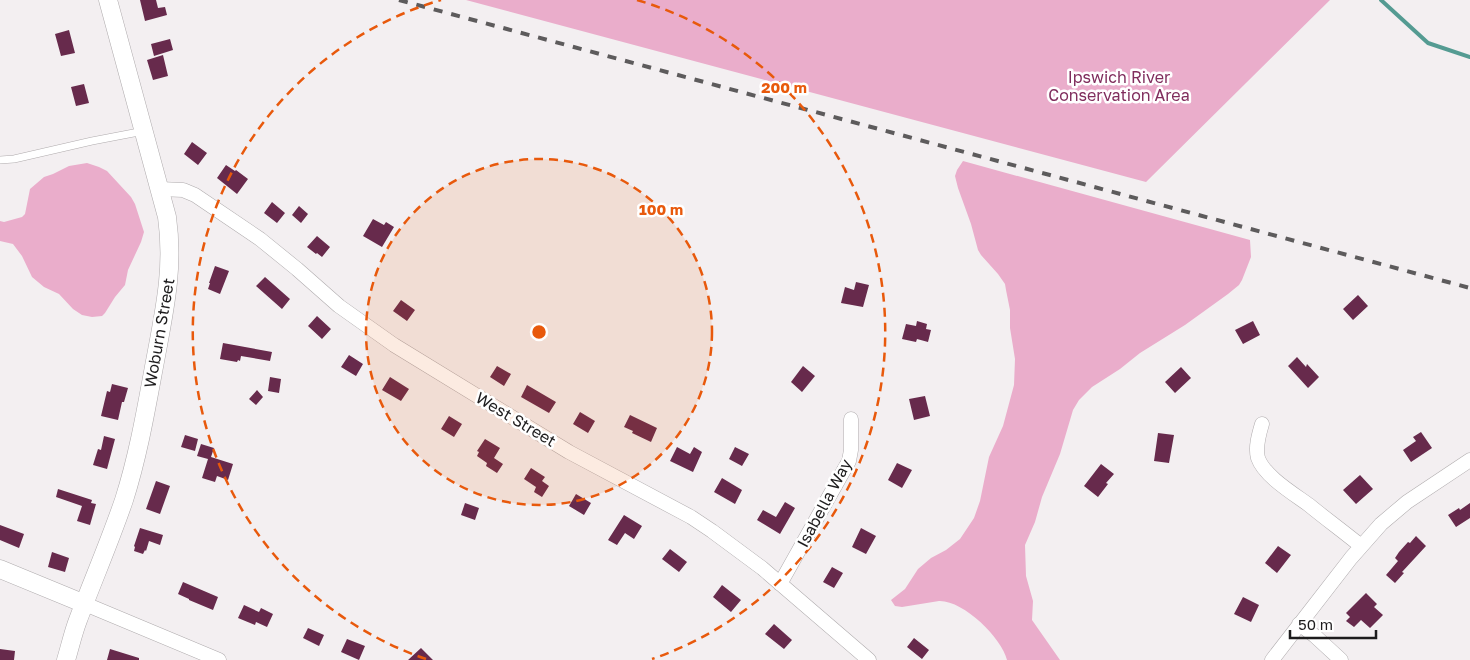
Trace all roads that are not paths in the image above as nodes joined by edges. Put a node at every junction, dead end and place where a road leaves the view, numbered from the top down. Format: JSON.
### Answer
{"nodes":[{"id":1,"x":108,"y":0,"type":"edge"},
{"id":2,"x":144,"y":131,"type":"junction"},
{"id":3,"x":0,"y":160,"type":"edge"},
{"id":4,"x":160,"y":189,"type":"junction"},
{"id":5,"x":851,"y":419,"type":"dead end"},
{"id":6,"x":1262,"y":424,"type":"dead end"},
{"id":7,"x":1470,"y":460,"type":"edge"},
{"id":8,"x":1361,"y":546,"type":"junction"},
{"id":9,"x":0,"y":569,"type":"edge"},
{"id":10,"x":780,"y":584,"type":"junction"},
{"id":11,"x":85,"y":604,"type":"junction"},
{"id":12,"x":1299,"y":624,"type":"junction"},
{"id":13,"x":66,"y":660,"type":"edge"},
{"id":14,"x":219,"y":660,"type":"edge"},
{"id":15,"x":869,"y":660,"type":"edge"},
{"id":16,"x":1272,"y":660,"type":"edge"},
{"id":17,"x":1341,"y":660,"type":"edge"}],
"edges":[{"from":1,"to":2,"type":"street","name":"Woburn Street"},
{"from":2,"to":3,"type":"lane"},
{"from":2,"to":4,"type":"street","name":"Woburn Street"},
{"from":4,"to":10,"type":"street","name":"West Street"},
{"from":4,"to":11,"type":"street","name":"Woburn Street"},
{"from":5,"to":10,"type":"street","name":"Isabella Way"},
{"from":6,"to":8,"type":"street"},
{"from":7,"to":8,"type":"street"},
{"from":8,"to":12,"type":"street"},
{"from":9,"to":11,"type":"street"},
{"from":10,"to":15,"type":"street","name":"West Street"},
{"from":11,"to":13,"type":"street","name":"Woburn Street"},
{"from":11,"to":14,"type":"street"},
{"from":12,"to":16,"type":"street"},
{"from":12,"to":17,"type":"street"}]}
